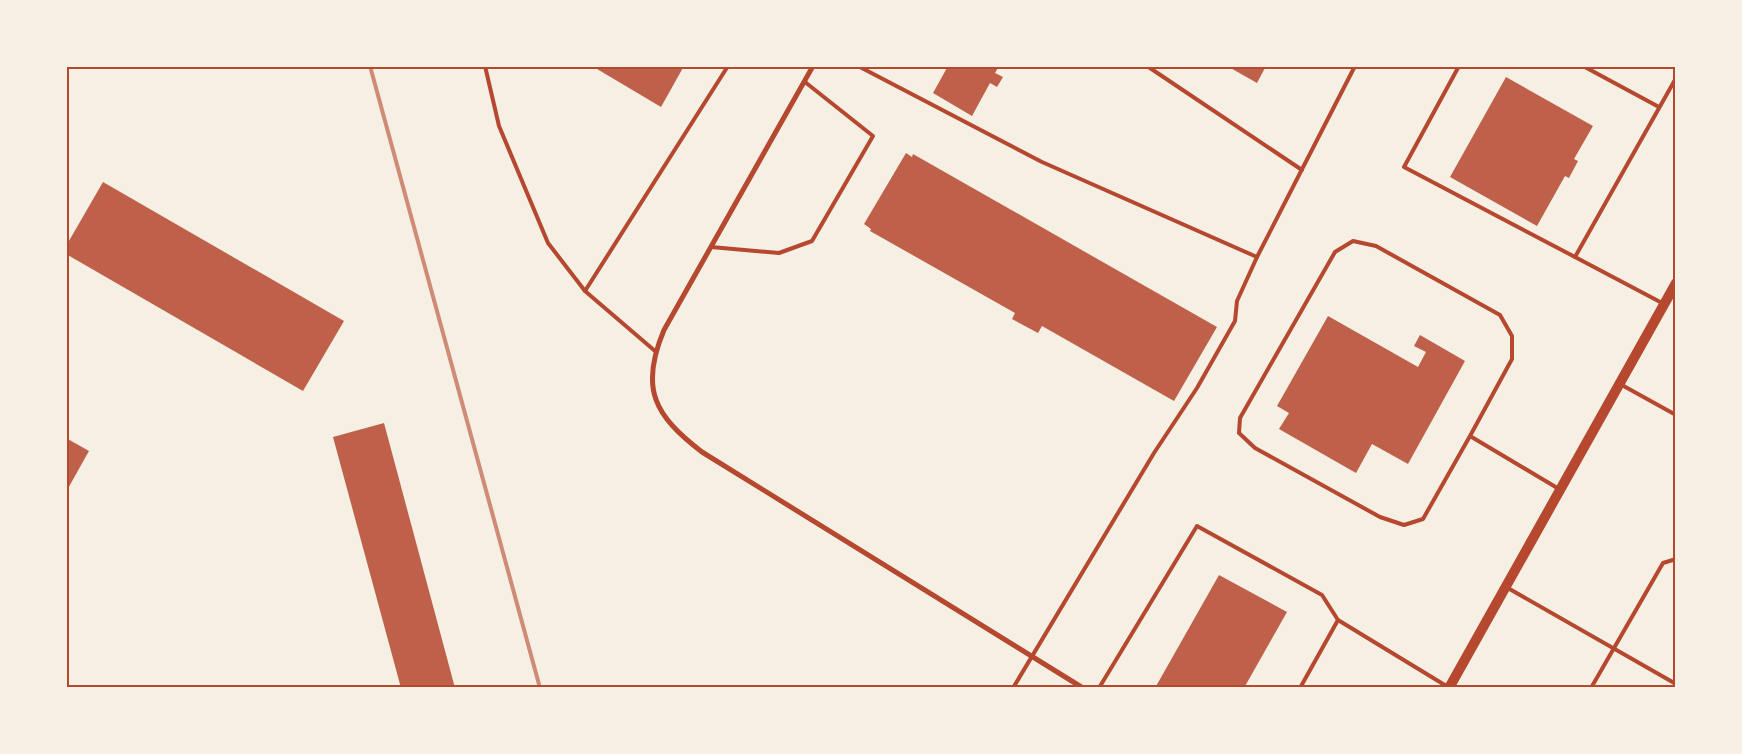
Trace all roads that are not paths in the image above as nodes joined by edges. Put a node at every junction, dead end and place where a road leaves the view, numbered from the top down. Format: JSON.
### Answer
{"nodes":[{"id":1,"x":485,"y":66,"type":"edge"},
{"id":2,"x":728,"y":66,"type":"edge"},
{"id":3,"x":813,"y":66,"type":"edge"},
{"id":4,"x":858,"y":66,"type":"edge"},
{"id":5,"x":1147,"y":66,"type":"edge"},
{"id":6,"x":1355,"y":66,"type":"edge"},
{"id":7,"x":1459,"y":66,"type":"edge"},
{"id":8,"x":1583,"y":66,"type":"edge"},
{"id":9,"x":1676,"y":78,"type":"edge"},
{"id":10,"x":804,"y":82,"type":"junction"},
{"id":11,"x":1659,"y":107,"type":"junction"},
{"id":12,"x":1302,"y":170,"type":"junction"},
{"id":13,"x":710,"y":247,"type":"junction"},
{"id":14,"x":1257,"y":257,"type":"junction"},
{"id":15,"x":1575,"y":257,"type":"junction"},
{"id":16,"x":1676,"y":283,"type":"edge"},
{"id":17,"x":585,"y":291,"type":"junction"},
{"id":18,"x":1664,"y":304,"type":"junction"},
{"id":19,"x":656,"y":351,"type":"junction"},
{"id":20,"x":1620,"y":384,"type":"junction"},
{"id":21,"x":1676,"y":416,"type":"edge"},
{"id":22,"x":1470,"y":436,"type":"junction"},
{"id":23,"x":1561,"y":490,"type":"junction"},
{"id":24,"x":1676,"y":559,"type":"edge"},
{"id":25,"x":1506,"y":586,"type":"junction"},
{"id":26,"x":1338,"y":620,"type":"junction"},
{"id":27,"x":1613,"y":648,"type":"junction"},
{"id":28,"x":1034,"y":657,"type":"junction"},
{"id":29,"x":1676,"y":684,"type":"edge"},
{"id":30,"x":1013,"y":688,"type":"edge"},
{"id":31,"x":1082,"y":688,"type":"edge"},
{"id":32,"x":1099,"y":688,"type":"edge"},
{"id":33,"x":1300,"y":688,"type":"edge"},
{"id":34,"x":1449,"y":688,"type":"edge"},
{"id":35,"x":1591,"y":688,"type":"edge"}],
"edges":[{"from":1,"to":17,"type":"lane"},
{"from":2,"to":17,"type":"lane"},
{"from":3,"to":10,"type":"street"},
{"from":4,"to":14,"type":"lane"},
{"from":5,"to":12,"type":"lane"},
{"from":6,"to":12,"type":"lane"},
{"from":7,"to":15,"type":"lane"},
{"from":8,"to":11,"type":"lane"},
{"from":9,"to":11,"type":"lane"},
{"from":10,"to":13,"type":"street"},
{"from":10,"to":13,"type":"lane"},
{"from":11,"to":15,"type":"lane"},
{"from":12,"to":14,"type":"lane"},
{"from":13,"to":19,"type":"street"},
{"from":14,"to":28,"type":"lane"},
{"from":15,"to":18,"type":"lane"},
{"from":16,"to":18,"type":"main road"},
{"from":17,"to":19,"type":"lane"},
{"from":18,"to":20,"type":"main road"},
{"from":19,"to":28,"type":"street"},
{"from":20,"to":21,"type":"lane"},
{"from":20,"to":23,"type":"main road"},
{"from":22,"to":22,"type":"lane"},
{"from":22,"to":23,"type":"lane"},
{"from":23,"to":25,"type":"main road"},
{"from":24,"to":27,"type":"lane"},
{"from":25,"to":27,"type":"lane"},
{"from":25,"to":34,"type":"main road"},
{"from":26,"to":32,"type":"lane"},
{"from":26,"to":33,"type":"lane"},
{"from":26,"to":34,"type":"lane"},
{"from":27,"to":29,"type":"lane"},
{"from":27,"to":35,"type":"lane"},
{"from":28,"to":30,"type":"lane"},
{"from":28,"to":31,"type":"street"}]}
